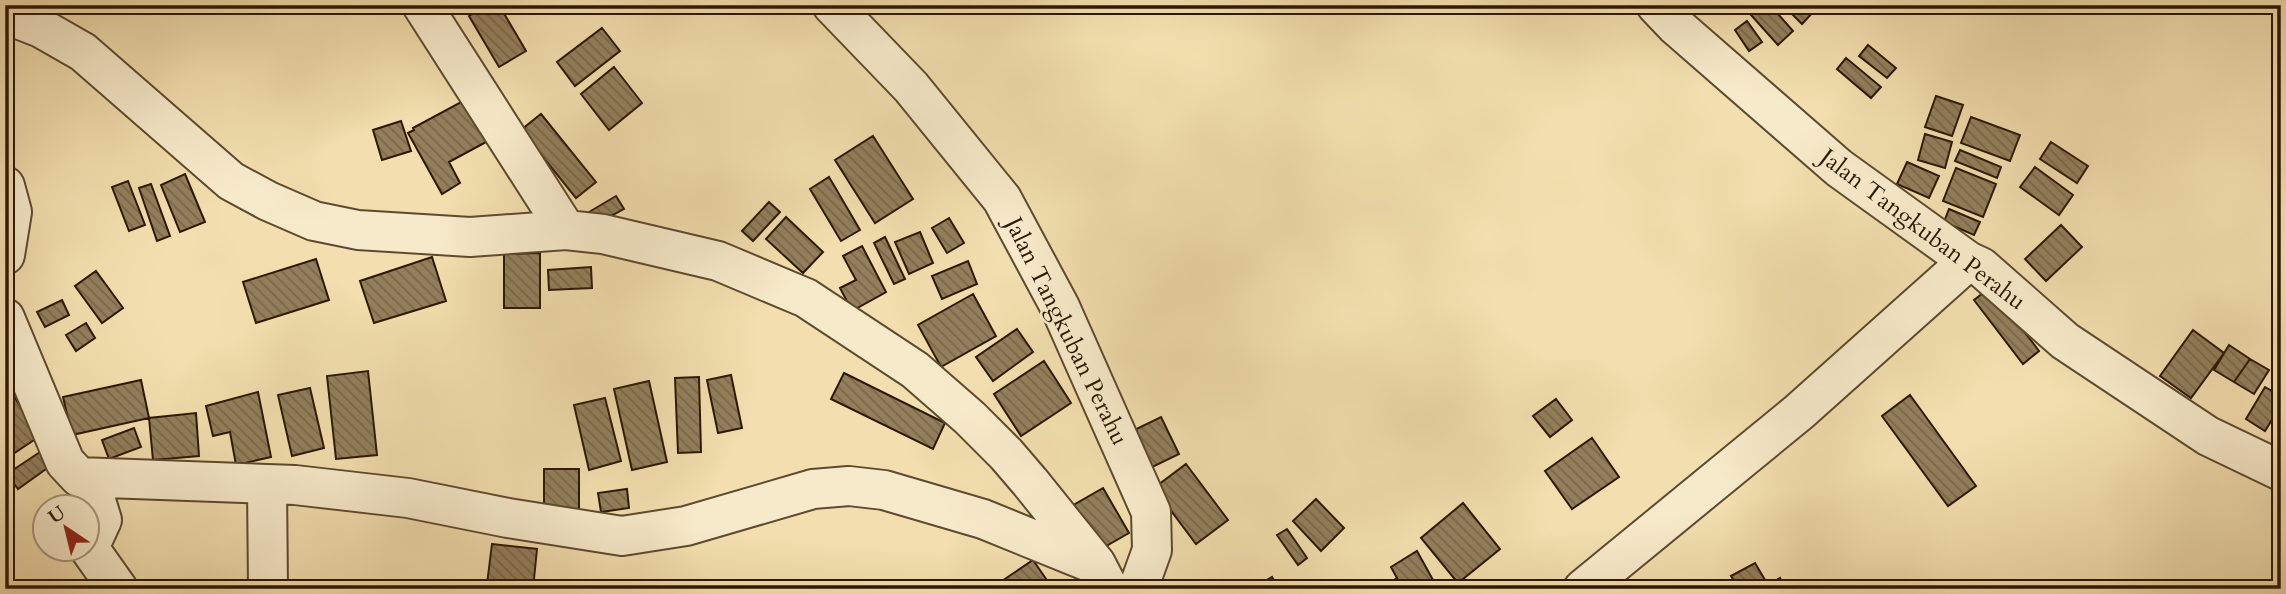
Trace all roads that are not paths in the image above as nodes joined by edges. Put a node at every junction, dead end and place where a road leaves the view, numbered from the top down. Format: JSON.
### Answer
{"nodes":[{"id":1,"x":422,"y":5,"type":"edge"},
{"id":2,"x":832,"y":5,"type":"edge"},
{"id":3,"x":1656,"y":5,"type":"edge"},
{"id":4,"x":5,"y":14,"type":"edge"},
{"id":5,"x":5,"y":186,"type":"edge"},
{"id":6,"x":566,"y":230,"type":"junction"},
{"id":7,"x":5,"y":255,"type":"edge"},
{"id":8,"x":1968,"y":261,"type":"junction"},
{"id":9,"x":5,"y":317,"type":"edge"},
{"id":10,"x":2281,"y":471,"type":"edge"},
{"id":11,"x":89,"y":478,"type":"junction"},
{"id":12,"x":267,"y":484,"type":"junction"},
{"id":13,"x":1103,"y":577,"type":"edge"},
{"id":14,"x":118,"y":589,"type":"edge"},
{"id":15,"x":268,"y":589,"type":"edge"},
{"id":16,"x":1138,"y":589,"type":"edge"},
{"id":17,"x":1583,"y":589,"type":"edge"}],
"edges":[{"from":1,"to":6,"type":"street"},
{"from":2,"to":16,"type":"street","name":"Jalan Tangkuban Perahu"},
{"from":3,"to":8,"type":"street","name":"Jalan Tangkuban Perahu"},
{"from":4,"to":6,"type":"street"},
{"from":5,"to":7,"type":"street"},
{"from":6,"to":13,"type":"street"},
{"from":8,"to":10,"type":"street","name":"Jalan Tangkuban Perahu"},
{"from":8,"to":17,"type":"street"},
{"from":9,"to":11,"type":"street"},
{"from":11,"to":12,"type":"street"},
{"from":11,"to":14,"type":"street"},
{"from":12,"to":13,"type":"street"},
{"from":12,"to":15,"type":"street"}]}
